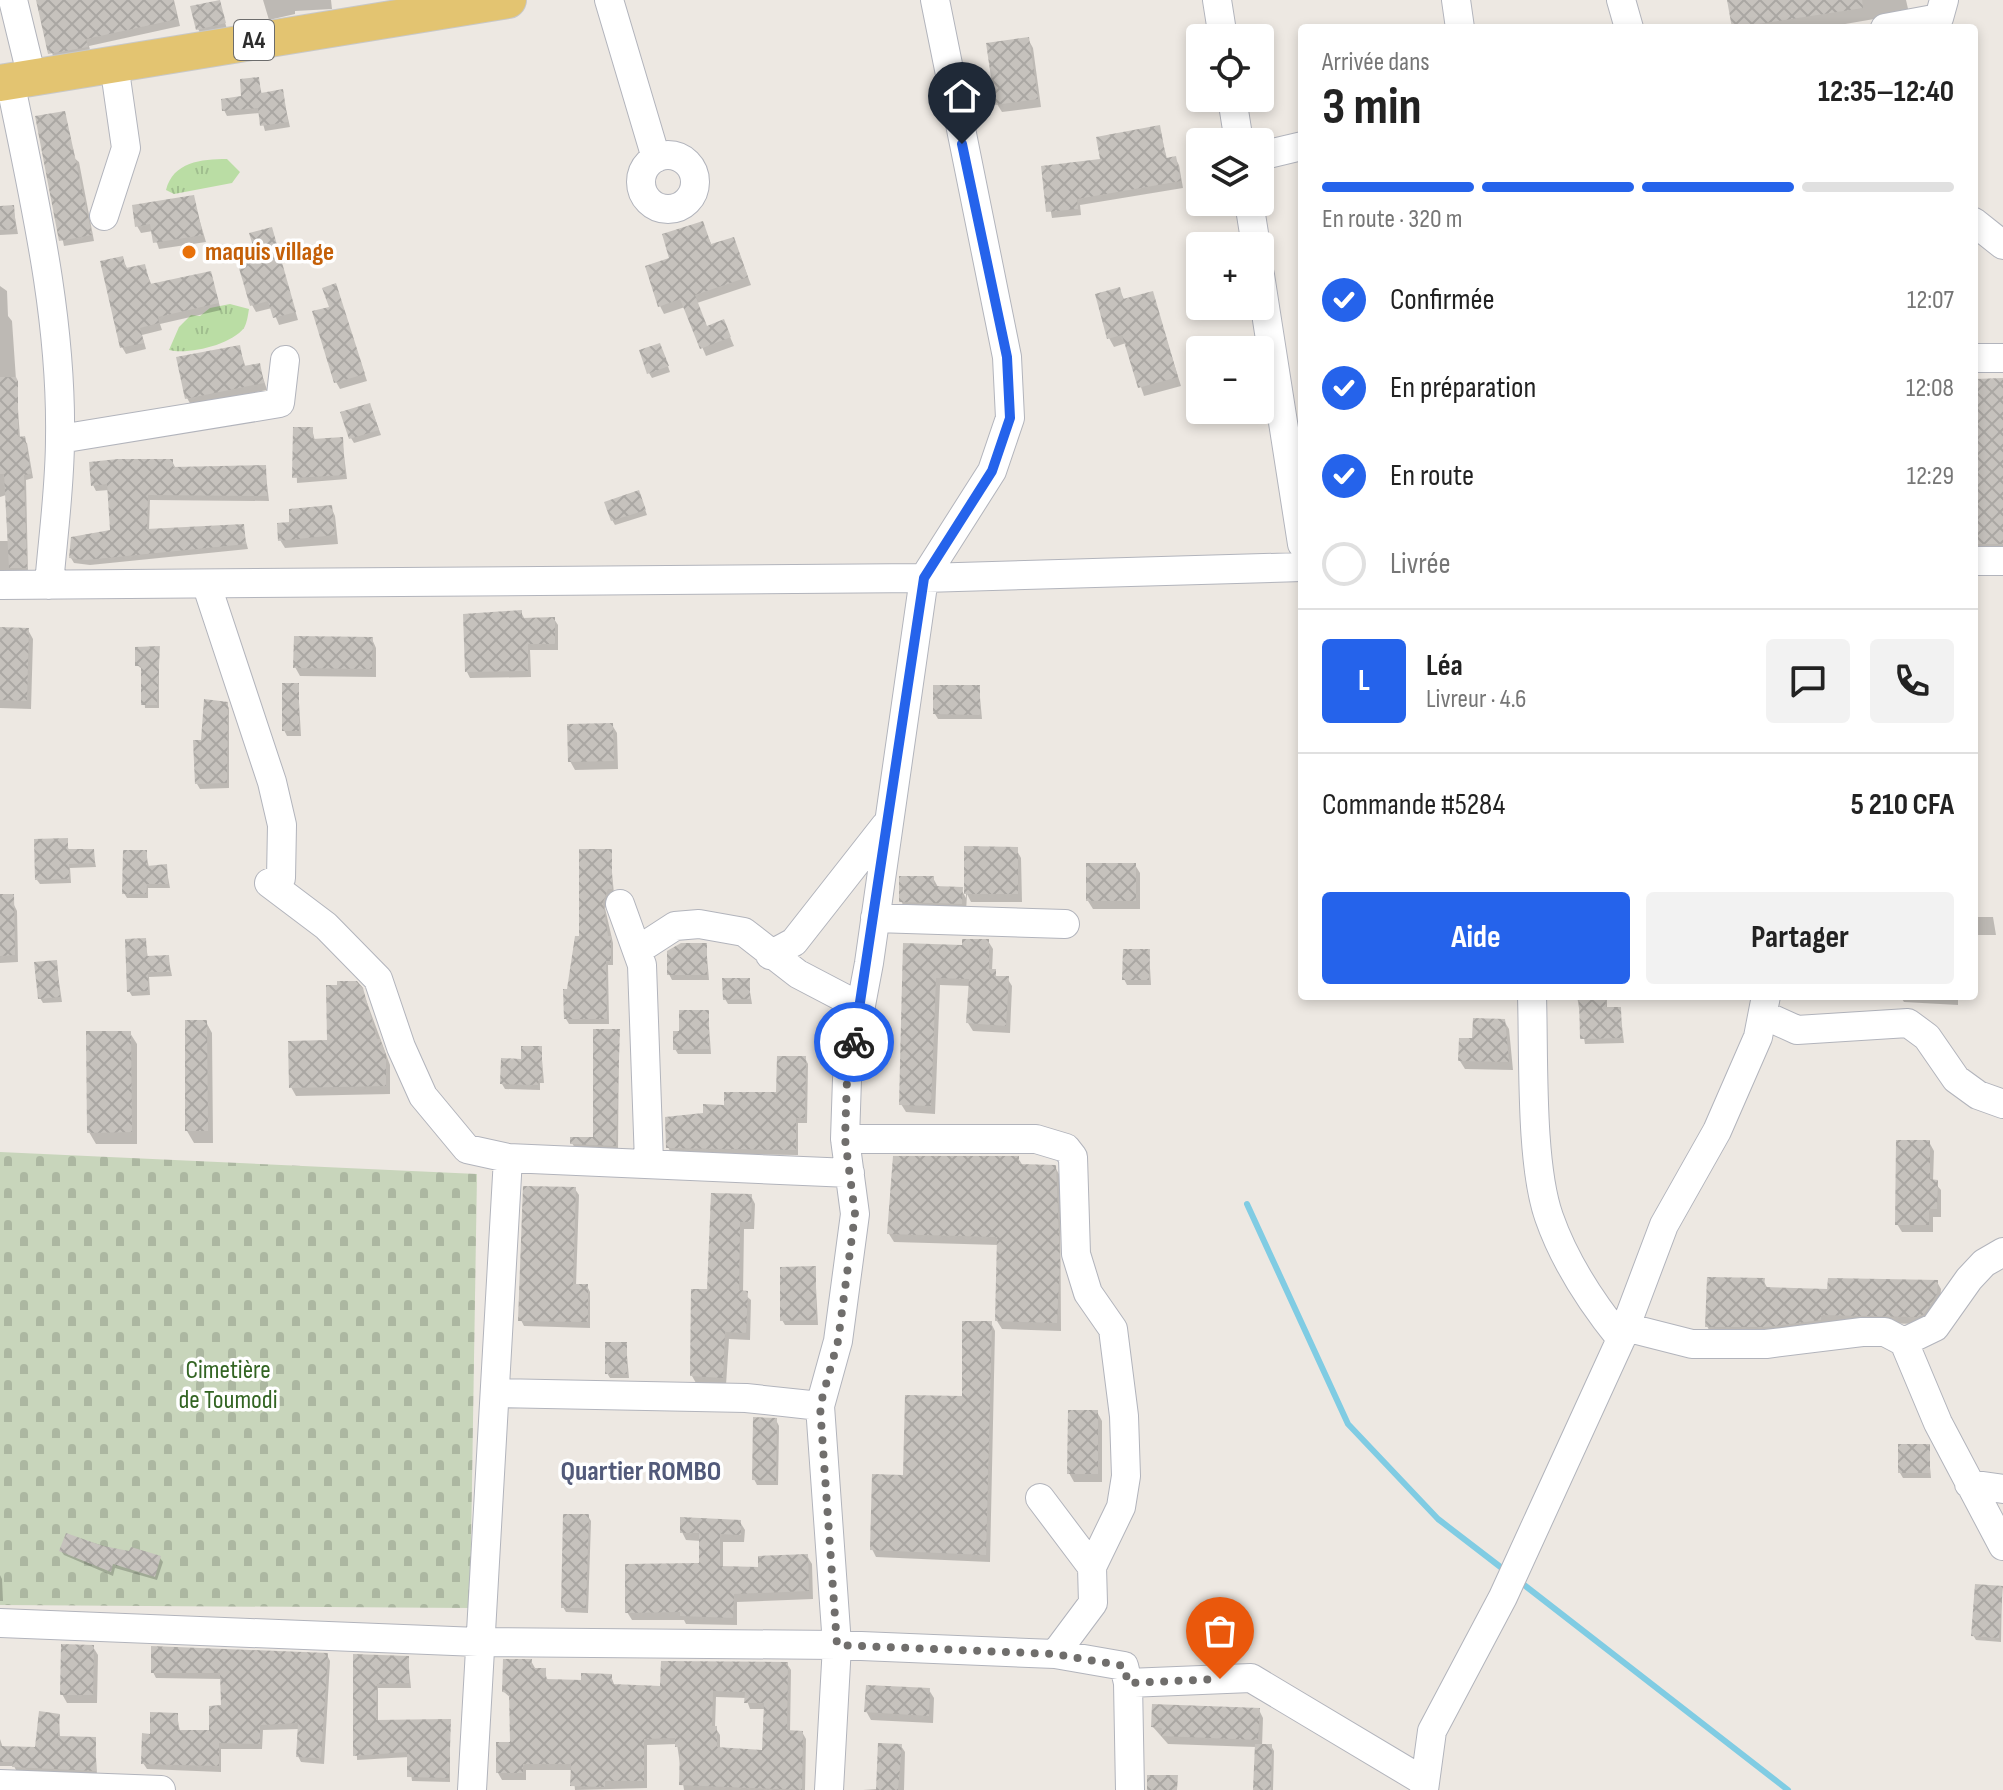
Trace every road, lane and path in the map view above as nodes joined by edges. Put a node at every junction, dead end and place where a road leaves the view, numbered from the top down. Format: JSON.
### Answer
{"nodes":[{"id":1,"x":13,"y":0,"type":"edge"},
{"id":2,"x":508,"y":0,"type":"edge"},
{"id":3,"x":609,"y":0,"type":"edge"},
{"id":4,"x":935,"y":0,"type":"edge"},
{"id":5,"x":1217,"y":0,"type":"edge"},
{"id":6,"x":1456,"y":0,"type":"edge"},
{"id":7,"x":1621,"y":0,"type":"edge"},
{"id":8,"x":1944,"y":0,"type":"edge"},
{"id":9,"x":1221,"y":24,"type":"edge"},
{"id":10,"x":1459,"y":24,"type":"edge"},
{"id":11,"x":1628,"y":24,"type":"edge"},
{"id":12,"x":1907,"y":24,"type":"edge"},
{"id":13,"x":114,"y":64,"type":"junction"},
{"id":14,"x":14,"y":81,"type":"edge"},
{"id":15,"x":1298,"y":147,"type":"edge"},
{"id":16,"x":1274,"y":153,"type":"edge"},
{"id":17,"x":656,"y":158,"type":"dead end"},
{"id":18,"x":14,"y":166,"type":"edge"},
{"id":19,"x":104,"y":216,"type":"dead end"},
{"id":20,"x":1978,"y":225,"type":"edge"},
{"id":21,"x":2003,"y":245,"type":"edge"},
{"id":22,"x":1267,"y":320,"type":"edge"},
{"id":23,"x":1978,"y":358,"type":"edge"},
{"id":24,"x":2003,"y":358,"type":"edge"},
{"id":25,"x":285,"y":360,"type":"dead end"},
{"id":26,"x":60,"y":439,"type":"junction"},
{"id":27,"x":1298,"y":518,"type":"edge"},
{"id":28,"x":1978,"y":561,"type":"edge"},
{"id":29,"x":2003,"y":561,"type":"edge"},
{"id":30,"x":1298,"y":567,"type":"edge"},
{"id":31,"x":924,"y":578,"type":"junction"},
{"id":32,"x":0,"y":585,"type":"edge"},
{"id":33,"x":49,"y":585,"type":"junction"},
{"id":34,"x":207,"y":586,"type":"junction"},
{"id":35,"x":887,"y":824,"type":"junction"},
{"id":36,"x":620,"y":904,"type":"dead end"},
{"id":37,"x":875,"y":918,"type":"junction"},
{"id":38,"x":1065,"y":924,"type":"dead end"},
{"id":39,"x":638,"y":950,"type":"junction"},
{"id":40,"x":770,"y":955,"type":"junction"},
{"id":41,"x":1531,"y":1000,"type":"edge"},
{"id":42,"x":1765,"y":1006,"type":"edge"},
{"id":43,"x":861,"y":1007,"type":"junction"},
{"id":44,"x":2003,"y":1104,"type":"edge"},
{"id":45,"x":845,"y":1139,"type":"junction"},
{"id":46,"x":508,"y":1158,"type":"junction"},
{"id":47,"x":649,"y":1162,"type":"junction"},
{"id":48,"x":850,"y":1173,"type":"junction"},
{"id":49,"x":2003,"y":1252,"type":"edge"},
{"id":50,"x":1623,"y":1333,"type":"junction"},
{"id":51,"x":1904,"y":1342,"type":"junction"},
{"id":52,"x":496,"y":1393,"type":"junction"},
{"id":53,"x":820,"y":1406,"type":"junction"},
{"id":54,"x":1969,"y":1484,"type":"junction"},
{"id":55,"x":2003,"y":1489,"type":"edge"},
{"id":56,"x":1040,"y":1498,"type":"dead end"},
{"id":57,"x":2003,"y":1546,"type":"edge"},
{"id":58,"x":1092,"y":1567,"type":"junction"},
{"id":59,"x":0,"y":1623,"type":"edge"},
{"id":60,"x":478,"y":1642,"type":"junction"},
{"id":61,"x":837,"y":1645,"type":"junction"},
{"id":62,"x":1055,"y":1654,"type":"junction"},
{"id":63,"x":1128,"y":1683,"type":"junction"},
{"id":64,"x":0,"y":1784,"type":"edge"},
{"id":65,"x":1424,"y":1786,"type":"edge"},
{"id":66,"x":161,"y":1790,"type":"edge"},
{"id":67,"x":472,"y":1790,"type":"edge"},
{"id":68,"x":829,"y":1790,"type":"edge"},
{"id":69,"x":1130,"y":1790,"type":"edge"}],
"edges":[{"from":1,"to":14,"type":"street"},
{"from":2,"to":13,"type":"main road","number":"A4"},
{"from":3,"to":17,"type":"street"},
{"from":4,"to":31,"type":"street"},
{"from":5,"to":9,"type":"street"},
{"from":6,"to":10,"type":"street"},
{"from":7,"to":11,"type":"street"},
{"from":8,"to":12,"type":"street"},
{"from":13,"to":14,"type":"main road","number":"A4"},
{"from":13,"to":19,"type":"street"},
{"from":14,"to":18,"type":"street"},
{"from":15,"to":16,"type":"street"},
{"from":18,"to":26,"type":"street"},
{"from":20,"to":21,"type":"street"},
{"from":22,"to":27,"type":"street"},
{"from":23,"to":24,"type":"street"},
{"from":25,"to":26,"type":"street"},
{"from":26,"to":33,"type":"street"},
{"from":28,"to":29,"type":"street"},
{"from":30,"to":31,"type":"street"},
{"from":31,"to":34,"type":"street"},
{"from":31,"to":35,"type":"street"},
{"from":32,"to":33,"type":"street"},
{"from":33,"to":34,"type":"street"},
{"from":34,"to":46,"type":"street"},
{"from":35,"to":37,"type":"street"},
{"from":35,"to":40,"type":"street"},
{"from":36,"to":39,"type":"street"},
{"from":37,"to":38,"type":"street"},
{"from":37,"to":43,"type":"street"},
{"from":39,"to":40,"type":"street"},
{"from":39,"to":47,"type":"street"},
{"from":40,"to":43,"type":"street"},
{"from":41,"to":50,"type":"street"},
{"from":42,"to":44,"type":"street"},
{"from":42,"to":50,"type":"street"},
{"from":43,"to":45,"type":"street"},
{"from":45,"to":48,"type":"street"},
{"from":45,"to":58,"type":"street"},
{"from":46,"to":47,"type":"street"},
{"from":46,"to":52,"type":"street"},
{"from":47,"to":48,"type":"street"},
{"from":48,"to":53,"type":"street"},
{"from":49,"to":51,"type":"street"},
{"from":50,"to":51,"type":"street"},
{"from":50,"to":65,"type":"street"},
{"from":51,"to":54,"type":"street"},
{"from":52,"to":53,"type":"street"},
{"from":52,"to":60,"type":"street"},
{"from":53,"to":61,"type":"street"},
{"from":54,"to":55,"type":"street"},
{"from":54,"to":57,"type":"street"},
{"from":56,"to":58,"type":"street"},
{"from":58,"to":62,"type":"street"},
{"from":59,"to":60,"type":"street"},
{"from":60,"to":61,"type":"street"},
{"from":60,"to":67,"type":"street"},
{"from":61,"to":62,"type":"street"},
{"from":61,"to":68,"type":"street"},
{"from":62,"to":63,"type":"street"},
{"from":63,"to":65,"type":"street"},
{"from":63,"to":69,"type":"street"},
{"from":64,"to":66,"type":"street"}]}
